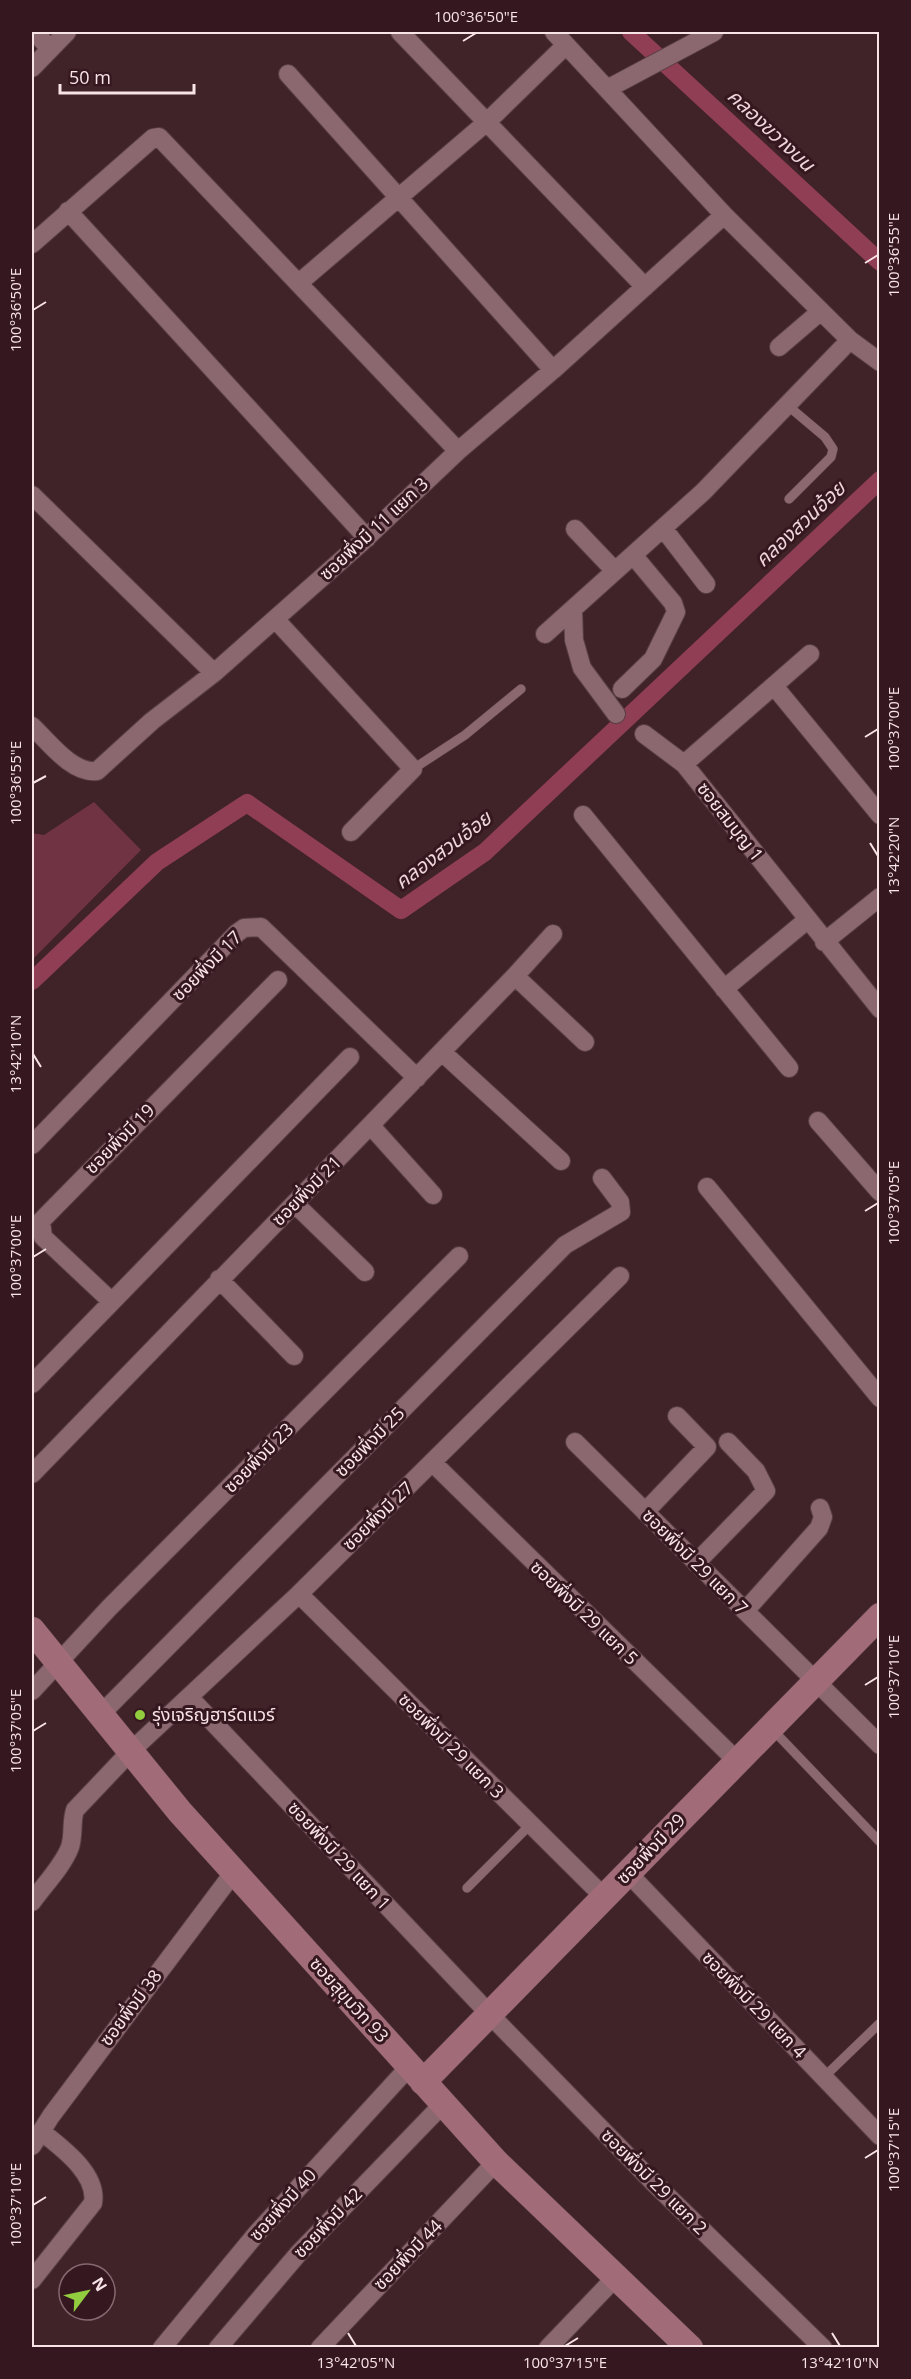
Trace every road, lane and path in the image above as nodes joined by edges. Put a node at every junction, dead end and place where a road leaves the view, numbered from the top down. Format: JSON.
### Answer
{"nodes":[{"id":1,"x":36,"y":32,"type":"edge"},
{"id":2,"x":67,"y":32,"type":"edge"},
{"id":3,"x":400,"y":32,"type":"edge"},
{"id":4,"x":714,"y":32,"type":"edge"},
{"id":5,"x":560,"y":38,"type":"edge"},
{"id":6,"x":50,"y":49,"type":"junction"},
{"id":7,"x":32,"y":68,"type":"edge"},
{"id":8,"x":288,"y":74,"type":"dead end"},
{"id":9,"x":607,"y":89,"type":"junction"},
{"id":10,"x":488,"y":121,"type":"junction"},
{"id":11,"x":397,"y":198,"type":"junction"},
{"id":12,"x":68,"y":212,"type":"junction"},
{"id":13,"x":724,"y":215,"type":"junction"},
{"id":14,"x":32,"y":244,"type":"edge"},
{"id":15,"x":300,"y":282,"type":"junction"},
{"id":16,"x":645,"y":287,"type":"junction"},
{"id":17,"x":821,"y":311,"type":"junction"},
{"id":18,"x":850,"y":340,"type":"junction"},
{"id":19,"x":779,"y":347,"type":"dead end"},
{"id":20,"x":879,"y":362,"type":"edge"},
{"id":21,"x":553,"y":370,"type":"junction"},
{"id":22,"x":787,"y":405,"type":"junction"},
{"id":23,"x":458,"y":451,"type":"junction"},
{"id":24,"x":32,"y":495,"type":"edge"},
{"id":25,"x":789,"y":499,"type":"dead end"},
{"id":26,"x":663,"y":528,"type":"junction"},
{"id":27,"x":575,"y":529,"type":"dead end"},
{"id":28,"x":367,"y":538,"type":"junction"},
{"id":29,"x":633,"y":555,"type":"junction"},
{"id":30,"x":615,"y":571,"type":"junction"},
{"id":31,"x":706,"y":585,"type":"dead end"},
{"id":32,"x":573,"y":609,"type":"junction"},
{"id":33,"x":276,"y":620,"type":"junction"},
{"id":34,"x":545,"y":634,"type":"dead end"},
{"id":35,"x":810,"y":654,"type":"dead end"},
{"id":36,"x":214,"y":673,"type":"junction"},
{"id":37,"x":774,"y":686,"type":"junction"},
{"id":38,"x":521,"y":689,"type":"dead end"},
{"id":39,"x":622,"y":689,"type":"dead end"},
{"id":40,"x":616,"y":714,"type":"dead end"},
{"id":41,"x":32,"y":726,"type":"edge"},
{"id":42,"x":644,"y":734,"type":"dead end"},
{"id":43,"x":684,"y":764,"type":"junction"},
{"id":44,"x":413,"y":769,"type":"junction"},
{"id":45,"x":583,"y":815,"type":"dead end"},
{"id":46,"x":879,"y":815,"type":"edge"},
{"id":47,"x":351,"y":832,"type":"dead end"},
{"id":48,"x":879,"y":897,"type":"edge"},
{"id":49,"x":807,"y":920,"type":"junction"},
{"id":50,"x":554,"y":934,"type":"dead end"},
{"id":51,"x":824,"y":942,"type":"junction"},
{"id":52,"x":515,"y":976,"type":"junction"},
{"id":53,"x":278,"y":980,"type":"dead end"},
{"id":54,"x":724,"y":989,"type":"junction"},
{"id":55,"x":876,"y":999,"type":"edge"},
{"id":56,"x":585,"y":1042,"type":"dead end"},
{"id":57,"x":442,"y":1052,"type":"junction"},
{"id":58,"x":350,"y":1057,"type":"dead end"},
{"id":59,"x":789,"y":1068,"type":"dead end"},
{"id":60,"x":417,"y":1078,"type":"junction"},
{"id":61,"x":818,"y":1121,"type":"dead end"},
{"id":62,"x":371,"y":1126,"type":"junction"},
{"id":63,"x":32,"y":1145,"type":"edge"},
{"id":64,"x":561,"y":1161,"type":"dead end"},
{"id":65,"x":602,"y":1178,"type":"dead end"},
{"id":66,"x":707,"y":1187,"type":"dead end"},
{"id":67,"x":879,"y":1192,"type":"edge"},
{"id":68,"x":433,"y":1195,"type":"dead end"},
{"id":69,"x":296,"y":1204,"type":"junction"},
{"id":70,"x":459,"y":1256,"type":"dead end"},
{"id":71,"x":365,"y":1272,"type":"dead end"},
{"id":72,"x":620,"y":1276,"type":"dead end"},
{"id":73,"x":219,"y":1279,"type":"junction"},
{"id":74,"x":111,"y":1301,"type":"junction"},
{"id":75,"x":294,"y":1356,"type":"dead end"},
{"id":76,"x":32,"y":1384,"type":"edge"},
{"id":77,"x":879,"y":1398,"type":"edge"},
{"id":78,"x":677,"y":1416,"type":"dead end"},
{"id":79,"x":575,"y":1442,"type":"dead end"},
{"id":80,"x":728,"y":1442,"type":"dead end"},
{"id":81,"x":433,"y":1463,"type":"junction"},
{"id":82,"x":32,"y":1474,"type":"edge"},
{"id":83,"x":820,"y":1508,"type":"dead end"},
{"id":84,"x":645,"y":1512,"type":"junction"},
{"id":85,"x":696,"y":1563,"type":"junction"},
{"id":86,"x":299,"y":1594,"type":"junction"},
{"id":87,"x":745,"y":1611,"type":"junction"},
{"id":88,"x":879,"y":1616,"type":"edge"},
{"id":89,"x":32,"y":1630,"type":"edge"},
{"id":90,"x":59,"y":1661,"type":"junction"},
{"id":91,"x":815,"y":1682,"type":"junction"},
{"id":92,"x":32,"y":1691,"type":"edge"},
{"id":93,"x":189,"y":1697,"type":"junction"},
{"id":94,"x":101,"y":1714,"type":"junction"},
{"id":95,"x":771,"y":1727,"type":"junction"},
{"id":96,"x":879,"y":1745,"type":"edge"},
{"id":97,"x":131,"y":1751,"type":"junction"},
{"id":98,"x":737,"y":1761,"type":"junction"},
{"id":99,"x":531,"y":1824,"type":"junction"},
{"id":100,"x":879,"y":1842,"type":"edge"},
{"id":101,"x":234,"y":1872,"type":"junction"},
{"id":102,"x":628,"y":1873,"type":"junction"},
{"id":103,"x":467,"y":1888,"type":"dead end"},
{"id":104,"x":604,"y":1897,"type":"junction"},
{"id":105,"x":32,"y":1902,"type":"edge"},
{"id":106,"x":489,"y":2014,"type":"junction"},
{"id":107,"x":879,"y":2023,"type":"edge"},
{"id":108,"x":416,"y":2074,"type":"junction"},
{"id":109,"x":823,"y":2078,"type":"junction"},
{"id":110,"x":444,"y":2103,"type":"junction"},
{"id":111,"x":879,"y":2136,"type":"edge"},
{"id":112,"x":37,"y":2139,"type":"edge"},
{"id":113,"x":496,"y":2162,"type":"junction"},
{"id":114,"x":615,"y":2278,"type":"junction"},
{"id":115,"x":32,"y":2280,"type":"edge"},
{"id":116,"x":162,"y":2348,"type":"edge"},
{"id":117,"x":218,"y":2348,"type":"edge"},
{"id":118,"x":320,"y":2348,"type":"edge"},
{"id":119,"x":548,"y":2348,"type":"edge"},
{"id":120,"x":690,"y":2348,"type":"edge"},
{"id":121,"x":823,"y":2348,"type":"edge"}],
"edges":[{"from":1,"to":6,"type":"street"},
{"from":2,"to":6,"type":"street"},
{"from":3,"to":10,"type":"street"},
{"from":4,"to":9,"type":"street"},
{"from":5,"to":9,"type":"street"},
{"from":5,"to":10,"type":"street"},
{"from":6,"to":7,"type":"street"},
{"from":8,"to":11,"type":"street"},
{"from":9,"to":13,"type":"street"},
{"from":10,"to":11,"type":"street"},
{"from":10,"to":16,"type":"street"},
{"from":11,"to":15,"type":"street"},
{"from":11,"to":21,"type":"street"},
{"from":12,"to":14,"type":"street"},
{"from":12,"to":15,"type":"street"},
{"from":12,"to":28,"type":"street"},
{"from":13,"to":16,"type":"street","name":"ซอยพึ่งมี 11 แยก 3"},
{"from":13,"to":17,"type":"street"},
{"from":15,"to":23,"type":"street"},
{"from":16,"to":21,"type":"street","name":"ซอยพึ่งมี 11 แยก 3"},
{"from":17,"to":18,"type":"street"},
{"from":17,"to":19,"type":"street"},
{"from":18,"to":20,"type":"street"},
{"from":18,"to":22,"type":"street"},
{"from":21,"to":23,"type":"street","name":"ซอยพึ่งมี 11 แยก 3"},
{"from":22,"to":25,"type":"lane"},
{"from":22,"to":26,"type":"street"},
{"from":23,"to":28,"type":"street","name":"ซอยพึ่งมี 11 แยก 3"},
{"from":24,"to":36,"type":"street"},
{"from":26,"to":29,"type":"street"},
{"from":26,"to":31,"type":"street"},
{"from":27,"to":30,"type":"street"},
{"from":28,"to":33,"type":"street","name":"ซอยพึ่งมี 11 แยก 3"},
{"from":29,"to":30,"type":"street"},
{"from":29,"to":39,"type":"street"},
{"from":30,"to":32,"type":"street"},
{"from":32,"to":34,"type":"street"},
{"from":32,"to":40,"type":"street"},
{"from":33,"to":36,"type":"street","name":"ซอยพึ่งมี 11 แยก 3"},
{"from":33,"to":44,"type":"street"},
{"from":35,"to":37,"type":"street","name":"ซอยสมบุญ 1"},
{"from":36,"to":41,"type":"street","name":"ซอยพึ่งมี 11 แยก 3"},
{"from":37,"to":43,"type":"street","name":"ซอยสมบุญ 1"},
{"from":37,"to":46,"type":"street"},
{"from":38,"to":44,"type":"lane"},
{"from":42,"to":43,"type":"street"},
{"from":43,"to":49,"type":"street","name":"ซอยสมบุญ 1"},
{"from":44,"to":47,"type":"street"},
{"from":45,"to":54,"type":"street"},
{"from":48,"to":51,"type":"street"},
{"from":49,"to":51,"type":"street","name":"ซอยสมบุญ 1"},
{"from":49,"to":54,"type":"street"},
{"from":50,"to":52,"type":"street","name":"ซอยพึ่งมี 21"},
{"from":51,"to":55,"type":"street","name":"ซอยสมบุญ 1"},
{"from":52,"to":56,"type":"street"},
{"from":52,"to":57,"type":"street","name":"ซอยพึ่งมี 21"},
{"from":53,"to":74,"type":"street","name":"ซอยพึ่งมี 19"},
{"from":54,"to":59,"type":"street"},
{"from":57,"to":60,"type":"street","name":"ซอยพึ่งมี 21"},
{"from":57,"to":64,"type":"street"},
{"from":58,"to":74,"type":"street"},
{"from":60,"to":62,"type":"street","name":"ซอยพึ่งมี 21"},
{"from":60,"to":63,"type":"street","name":"ซอยพึ่งมี 17"},
{"from":61,"to":67,"type":"street"},
{"from":62,"to":68,"type":"street"},
{"from":62,"to":69,"type":"street","name":"ซอยพึ่งมี 21"},
{"from":65,"to":94,"type":"street","name":"ซอยพึ่งมี 25"},
{"from":66,"to":77,"type":"street"},
{"from":69,"to":71,"type":"street"},
{"from":69,"to":73,"type":"street","name":"ซอยพึ่งมี 21"},
{"from":70,"to":90,"type":"street","name":"ซอยพึ่งมี 23"},
{"from":72,"to":81,"type":"street","name":"ซอยพึ่งมี 27"},
{"from":73,"to":75,"type":"street"},
{"from":73,"to":82,"type":"street","name":"ซอยพึ่งมี 21"},
{"from":74,"to":76,"type":"street"},
{"from":78,"to":84,"type":"street"},
{"from":79,"to":84,"type":"street","name":"ซอยพึ่งมี 29 แยก 7"},
{"from":80,"to":85,"type":"street"},
{"from":81,"to":86,"type":"street","name":"ซอยพึ่งมี 27"},
{"from":81,"to":98,"type":"street","name":"ซอยพึ่งมี 29 แยก 5"},
{"from":83,"to":87,"type":"street"},
{"from":84,"to":85,"type":"street","name":"ซอยพึ่งมี 29 แยก 7"},
{"from":85,"to":87,"type":"street","name":"ซอยพึ่งมี 29 แยก 7"},
{"from":86,"to":93,"type":"street","name":"ซอยพึ่งมี 27"},
{"from":86,"to":99,"type":"street","name":"ซอยพึ่งมี 29 แยก 3"},
{"from":87,"to":91,"type":"street","name":"ซอยพึ่งมี 29 แยก 7"},
{"from":88,"to":91,"type":"street","name":"ซอยพึ่งมี 29"},
{"from":89,"to":90,"type":"street","name":"ซอยสุขุมวิท 93"},
{"from":90,"to":92,"type":"street","name":"ซอยพึ่งมี 23"},
{"from":90,"to":94,"type":"street","name":"ซอยสุขุมวิท 93"},
{"from":91,"to":95,"type":"street","name":"ซอยพึ่งมี 29"},
{"from":91,"to":96,"type":"street","name":"ซอยพึ่งมี 29 แยก 7"},
{"from":93,"to":97,"type":"street","name":"ซอยพึ่งมี 27"},
{"from":93,"to":106,"type":"street","name":"ซอยพึ่งมี 29 แยก 1"},
{"from":94,"to":97,"type":"street","name":"ซอยสุขุมวิท 93"},
{"from":95,"to":98,"type":"street","name":"ซอยพึ่งมี 29"},
{"from":95,"to":100,"type":"lane"},
{"from":97,"to":101,"type":"street","name":"ซอยสุขุมวิท 93"},
{"from":97,"to":105,"type":"street","name":"ซอยพึ่งมี 27"},
{"from":98,"to":102,"type":"street","name":"ซอยพึ่งมี 29"},
{"from":99,"to":103,"type":"lane"},
{"from":99,"to":104,"type":"street","name":"ซอยพึ่งมี 29 แยก 3"},
{"from":101,"to":108,"type":"street","name":"ซอยสุขุมวิท 93"},
{"from":101,"to":112,"type":"street","name":"ซอยพึ่งมี 38"},
{"from":102,"to":104,"type":"street","name":"ซอยพึ่งมี 29"},
{"from":102,"to":109,"type":"street","name":"ซอยพึ่งมี 29 แยก 4"},
{"from":104,"to":106,"type":"street","name":"ซอยพึ่งมี 29"},
{"from":106,"to":108,"type":"street","name":"ซอยพึ่งมี 29"},
{"from":106,"to":121,"type":"street","name":"ซอยพึ่งมี 29 แยก 2"},
{"from":107,"to":109,"type":"lane"},
{"from":108,"to":110,"type":"street","name":"ซอยสุขุมวิท 93"},
{"from":108,"to":116,"type":"street","name":"ซอยพึ่งมี 40"},
{"from":109,"to":111,"type":"street","name":"ซอยพึ่งมี 29 แยก 4"},
{"from":110,"to":113,"type":"street","name":"ซอยสุขุมวิท 93"},
{"from":110,"to":117,"type":"street","name":"ซอยพึ่งมี 42"},
{"from":112,"to":115,"type":"street"},
{"from":113,"to":114,"type":"street","name":"ซอยสุขุมวิท 93"},
{"from":113,"to":118,"type":"street","name":"ซอยพึ่งมี 44"},
{"from":114,"to":119,"type":"street"},
{"from":114,"to":120,"type":"street","name":"ซอยสุขุมวิท 93"}]}
